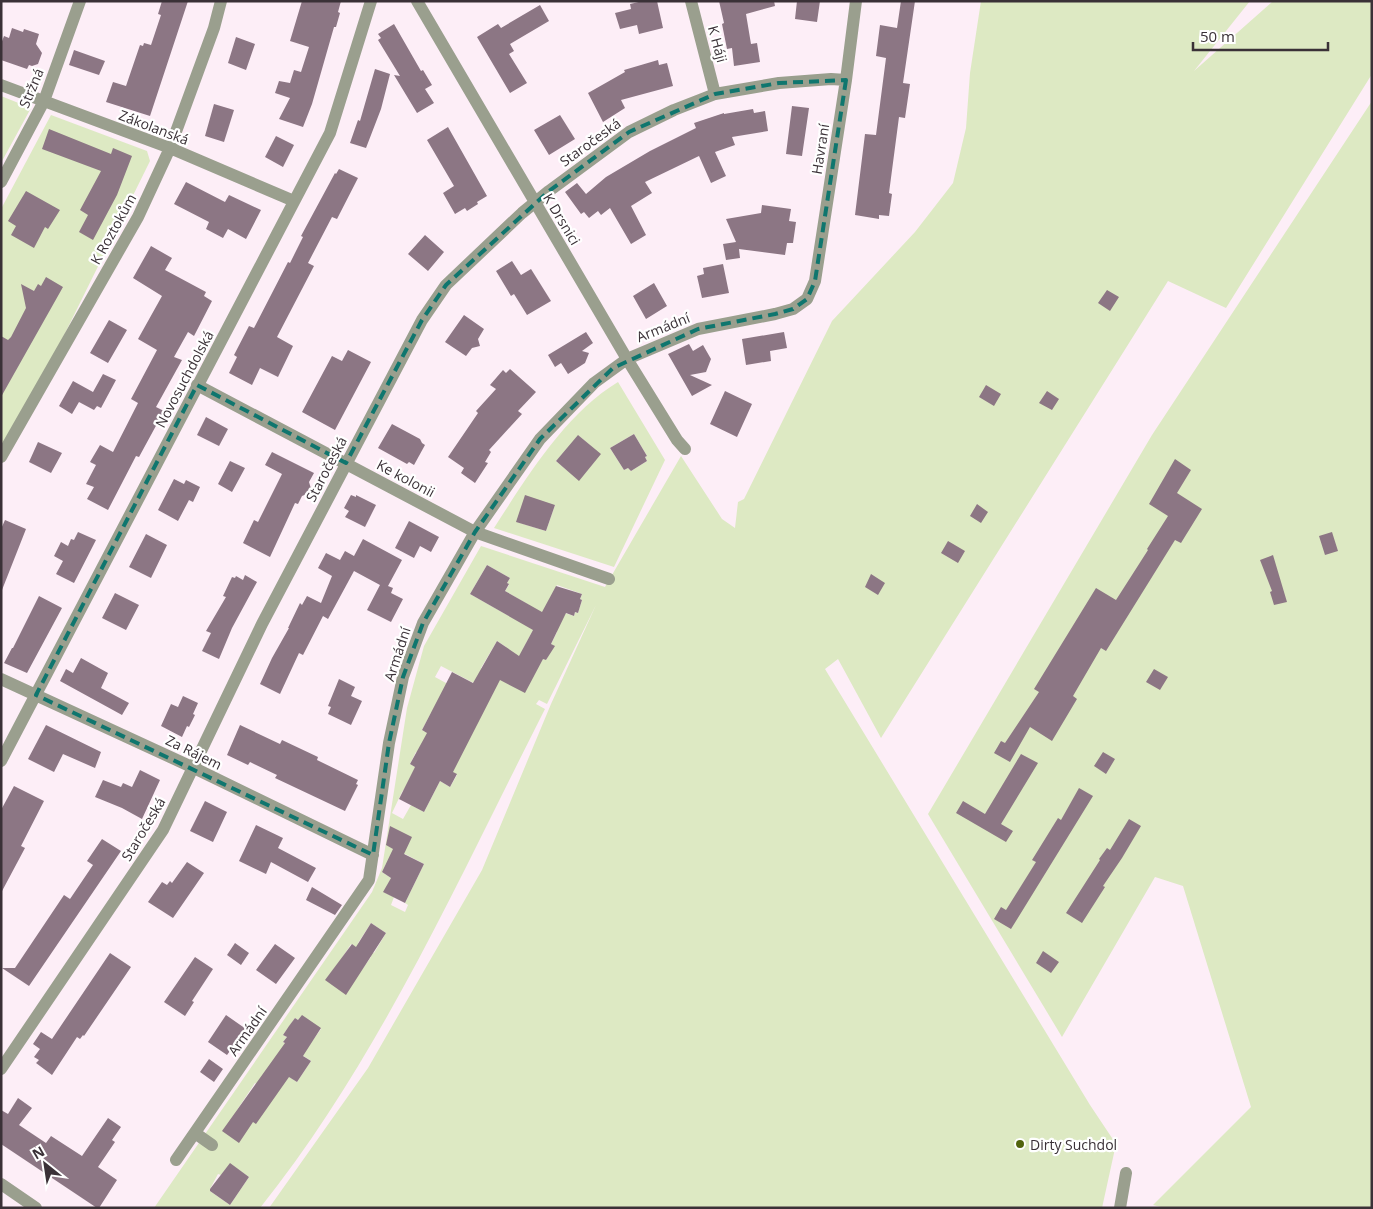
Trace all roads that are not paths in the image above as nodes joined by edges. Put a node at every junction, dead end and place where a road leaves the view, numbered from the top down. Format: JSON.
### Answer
{"nodes":[{"id":1,"x":80,"y":1,"type":"edge"},
{"id":2,"x":221,"y":1,"type":"edge"},
{"id":3,"x":371,"y":1,"type":"edge"},
{"id":4,"x":417,"y":1,"type":"edge"},
{"id":5,"x":691,"y":1,"type":"edge"},
{"id":6,"x":856,"y":1,"type":"edge"},
{"id":7,"x":846,"y":80,"type":"junction"},
{"id":8,"x":1,"y":86,"type":"edge"},
{"id":9,"x":715,"y":94,"type":"junction"},
{"id":10,"x":44,"y":101,"type":"junction"},
{"id":11,"x":170,"y":148,"type":"junction"},
{"id":12,"x":1,"y":182,"type":"edge"},
{"id":13,"x":294,"y":201,"type":"junction"},
{"id":14,"x":535,"y":203,"type":"junction"},
{"id":15,"x":806,"y":299,"type":"joint"},
{"id":16,"x":627,"y":359,"type":"junction"},
{"id":17,"x":197,"y":385,"type":"junction"},
{"id":18,"x":685,"y":449,"type":"dead end"},
{"id":19,"x":1,"y":457,"type":"edge"},
{"id":20,"x":346,"y":463,"type":"junction"},
{"id":21,"x":475,"y":532,"type":"junction"},
{"id":22,"x":609,"y":579,"type":"dead end"},
{"id":23,"x":1,"y":678,"type":"edge"},
{"id":24,"x":36,"y":695,"type":"junction"},
{"id":25,"x":1,"y":761,"type":"edge"},
{"id":26,"x":194,"y":768,"type":"junction"},
{"id":27,"x":373,"y":855,"type":"junction"},
{"id":28,"x":1,"y":1069,"type":"edge"},
{"id":29,"x":195,"y":1133,"type":"junction"},
{"id":30,"x":212,"y":1145,"type":"dead end"},
{"id":31,"x":176,"y":1160,"type":"dead end"},
{"id":32,"x":1126,"y":1173,"type":"dead end"},
{"id":33,"x":1,"y":1184,"type":"edge"},
{"id":34,"x":36,"y":1208,"type":"edge"},
{"id":35,"x":1120,"y":1208,"type":"edge"}],
"edges":[{"from":1,"to":10,"type":"street","name":"Stržná"},
{"from":2,"to":11,"type":"street","name":"K Roztokům"},
{"from":3,"to":13,"type":"street","name":"Novosuchdolská"},
{"from":4,"to":14,"type":"street","name":"K Drsnici"},
{"from":5,"to":9,"type":"street","name":"K Háji"},
{"from":6,"to":7,"type":"street","name":"Havraní"},
{"from":7,"to":9,"type":"street","name":"Staročeská"},
{"from":7,"to":15,"type":"street","name":"Havraní"},
{"from":8,"to":10,"type":"street","name":"Zákolanská"},
{"from":9,"to":14,"type":"street","name":"Staročeská"},
{"from":10,"to":11,"type":"street","name":"Zákolanská"},
{"from":10,"to":12,"type":"street","name":"Stržná"},
{"from":11,"to":13,"type":"street","name":"Zákolanská"},
{"from":11,"to":19,"type":"street","name":"K Roztokům"},
{"from":13,"to":17,"type":"street","name":"Novosuchdolská"},
{"from":14,"to":16,"type":"street","name":"K Drsnici"},
{"from":14,"to":20,"type":"street","name":"Staročeská"},
{"from":15,"to":16,"type":"street","name":"Armádní"},
{"from":16,"to":18,"type":"street","name":"K Drsnici"},
{"from":16,"to":21,"type":"street","name":"Armádní"},
{"from":17,"to":20,"type":"street","name":"Ke kolonii"},
{"from":17,"to":24,"type":"street","name":"Novosuchdolská"},
{"from":20,"to":21,"type":"street","name":"Ke kolonii"},
{"from":20,"to":26,"type":"street","name":"Staročeská"},
{"from":21,"to":22,"type":"street","name":"Ke kolonii"},
{"from":21,"to":27,"type":"street","name":"Armádní"},
{"from":23,"to":24,"type":"street","name":"Za Rájem"},
{"from":24,"to":25,"type":"street","name":"Novosuchdolská"},
{"from":24,"to":26,"type":"street","name":"Za Rájem"},
{"from":26,"to":27,"type":"street","name":"Za Rájem"},
{"from":26,"to":28,"type":"street","name":"Staročeská"},
{"from":27,"to":29,"type":"street","name":"Armádní"},
{"from":29,"to":30,"type":"street"},
{"from":29,"to":31,"type":"street","name":"Armádní"},
{"from":32,"to":35,"type":"street"},
{"from":33,"to":34,"type":"street"}]}
